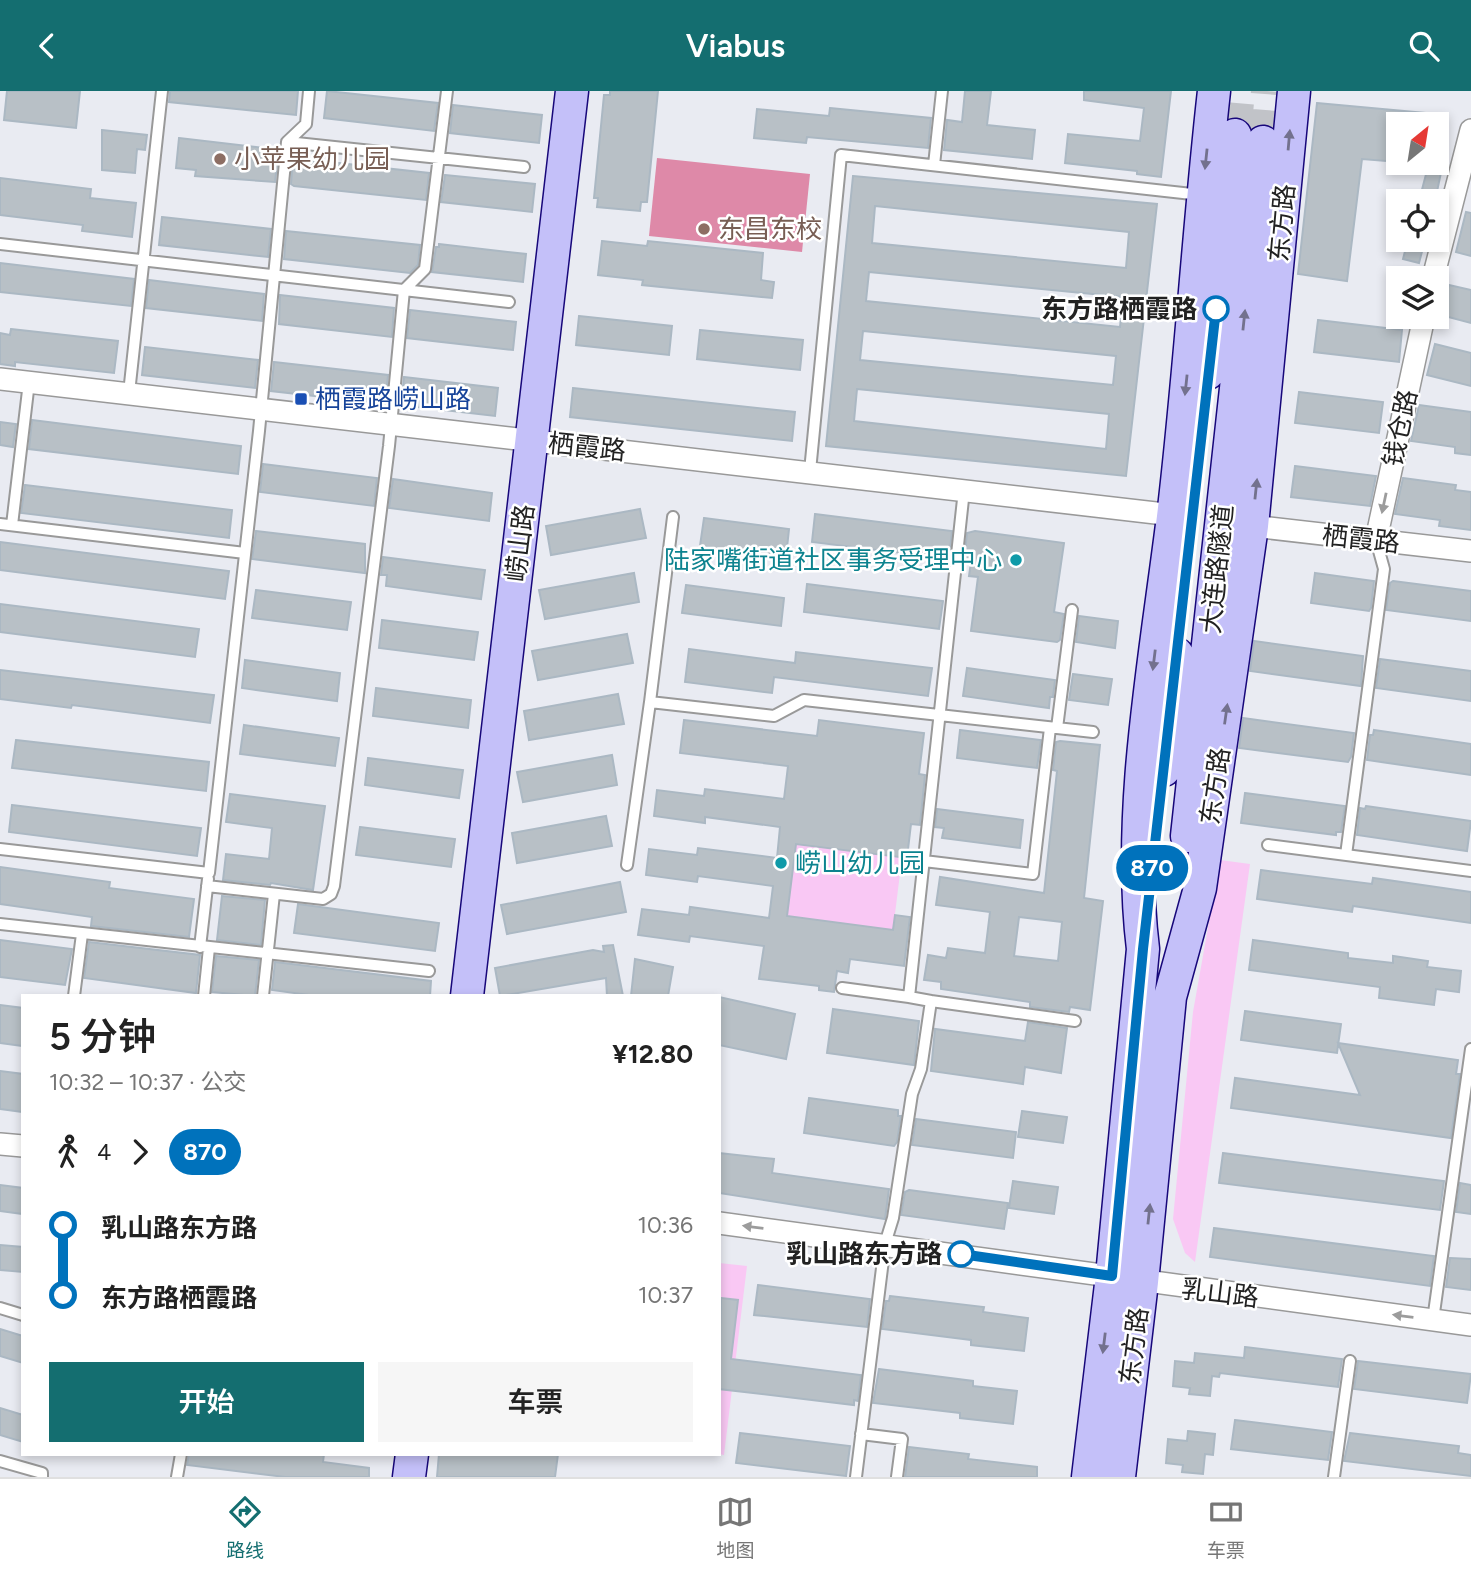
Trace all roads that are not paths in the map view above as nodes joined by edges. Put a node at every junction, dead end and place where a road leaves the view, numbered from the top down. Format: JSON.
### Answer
{"nodes":[{"id":1,"x":162,"y":91,"type":"edge"},
{"id":2,"x":309,"y":91,"type":"edge"},
{"id":3,"x":447,"y":91,"type":"edge"},
{"id":4,"x":572,"y":91,"type":"edge"},
{"id":5,"x":942,"y":91,"type":"edge"},
{"id":6,"x":1214,"y":91,"type":"edge"},
{"id":7,"x":1294,"y":91,"type":"edge"},
{"id":8,"x":1471,"y":130,"type":"edge"},
{"id":9,"x":287,"y":142,"type":"junction"},
{"id":10,"x":438,"y":159,"type":"junction"},
{"id":11,"x":934,"y":166,"type":"junction"},
{"id":12,"x":524,"y":167,"type":"dead end"},
{"id":13,"x":1203,"y":195,"type":"junction"},
{"id":14,"x":0,"y":244,"type":"edge"},
{"id":15,"x":143,"y":261,"type":"junction"},
{"id":16,"x":1436,"y":266,"type":"edge"},
{"id":17,"x":274,"y":276,"type":"junction"},
{"id":18,"x":404,"y":290,"type":"junction"},
{"id":19,"x":509,"y":302,"type":"dead end"},
{"id":20,"x":1421,"y":329,"type":"edge"},
{"id":21,"x":0,"y":379,"type":"edge"},
{"id":22,"x":29,"y":382,"type":"junction"},
{"id":23,"x":129,"y":393,"type":"junction"},
{"id":24,"x":260,"y":410,"type":"junction"},
{"id":25,"x":390,"y":425,"type":"junction"},
{"id":26,"x":531,"y":441,"type":"junction"},
{"id":27,"x":810,"y":471,"type":"junction"},
{"id":28,"x":964,"y":489,"type":"junction"},
{"id":29,"x":1173,"y":515,"type":"junction"},
{"id":30,"x":673,"y":517,"type":"dead end"},
{"id":31,"x":0,"y":524,"type":"edge"},
{"id":32,"x":12,"y":525,"type":"junction"},
{"id":33,"x":1252,"y":526,"type":"junction"},
{"id":34,"x":1377,"y":540,"type":"junction"},
{"id":35,"x":1471,"y":551,"type":"edge"},
{"id":36,"x":245,"y":554,"type":"junction"},
{"id":37,"x":1072,"y":610,"type":"dead end"},
{"id":38,"x":650,"y":702,"type":"junction"},
{"id":39,"x":941,"y":716,"type":"junction"},
{"id":40,"x":1054,"y":728,"type":"junction"},
{"id":41,"x":1093,"y":732,"type":"dead end"},
{"id":42,"x":1268,"y":845,"type":"dead end"},
{"id":43,"x":0,"y":849,"type":"edge"},
{"id":44,"x":1346,"y":855,"type":"junction"},
{"id":45,"x":924,"y":861,"type":"junction"},
{"id":46,"x":627,"y":865,"type":"dead end"},
{"id":47,"x":1471,"y":871,"type":"edge"},
{"id":48,"x":209,"y":873,"type":"junction"},
{"id":49,"x":207,"y":886,"type":"junction"},
{"id":50,"x":274,"y":894,"type":"junction"},
{"id":51,"x":0,"y":924,"type":"edge"},
{"id":52,"x":82,"y":934,"type":"junction"},
{"id":53,"x":204,"y":947,"type":"junction"},
{"id":54,"x":1143,"y":949,"type":"junction"},
{"id":55,"x":268,"y":954,"type":"junction"},
{"id":56,"x":429,"y":971,"type":"dead end"},
{"id":57,"x":842,"y":988,"type":"dead end"},
{"id":58,"x":74,"y":994,"type":"edge"},
{"id":59,"x":204,"y":994,"type":"edge"},
{"id":60,"x":263,"y":994,"type":"edge"},
{"id":61,"x":467,"y":994,"type":"edge"},
{"id":62,"x":909,"y":997,"type":"junction"},
{"id":63,"x":1170,"y":997,"type":"junction"},
{"id":64,"x":931,"y":1000,"type":"junction"},
{"id":65,"x":1075,"y":1021,"type":"dead end"},
{"id":66,"x":1471,"y":1049,"type":"edge"},
{"id":67,"x":1468,"y":1092,"type":"edge"},
{"id":68,"x":0,"y":1144,"type":"edge"},
{"id":69,"x":21,"y":1146,"type":"edge"},
{"id":70,"x":721,"y":1223,"type":"edge"},
{"id":71,"x":885,"y":1244,"type":"junction"},
{"id":72,"x":1127,"y":1279,"type":"junction"},
{"id":73,"x":0,"y":1308,"type":"edge"},
{"id":74,"x":21,"y":1314,"type":"edge"},
{"id":75,"x":1433,"y":1320,"type":"junction"},
{"id":76,"x":1471,"y":1325,"type":"edge"},
{"id":77,"x":1350,"y":1361,"type":"dead end"},
{"id":78,"x":861,"y":1434,"type":"junction"},
{"id":79,"x":181,"y":1456,"type":"edge"},
{"id":80,"x":412,"y":1456,"type":"edge"},
{"id":81,"x":0,"y":1461,"type":"edge"},
{"id":82,"x":42,"y":1477,"type":"edge"},
{"id":83,"x":177,"y":1477,"type":"edge"},
{"id":84,"x":410,"y":1477,"type":"edge"},
{"id":85,"x":856,"y":1477,"type":"edge"},
{"id":86,"x":897,"y":1477,"type":"edge"},
{"id":87,"x":1088,"y":1477,"type":"edge"},
{"id":88,"x":1119,"y":1477,"type":"edge"},
{"id":89,"x":1334,"y":1477,"type":"edge"}],
"edges":[{"from":1,"to":15,"type":"lane"},
{"from":2,"to":9,"type":"lane"},
{"from":3,"to":10,"type":"lane"},
{"from":4,"to":26,"type":"main road","name":"崂山路"},
{"from":5,"to":11,"type":"lane"},
{"from":6,"to":13,"type":"main road","name":"东方路","one_way":true},
{"from":33,"to":7,"type":"main road","name":"东方路","one_way":true},
{"from":8,"to":16,"type":"street"},
{"from":9,"to":10,"type":"lane"},
{"from":9,"to":17,"type":"lane"},
{"from":10,"to":12,"type":"lane"},
{"from":10,"to":18,"type":"lane"},
{"from":11,"to":13,"type":"lane"},
{"from":11,"to":27,"type":"lane"},
{"from":13,"to":29,"type":"main road","name":"东方路","one_way":true},
{"from":14,"to":15,"type":"lane"},
{"from":15,"to":17,"type":"lane"},
{"from":15,"to":23,"type":"lane"},
{"from":17,"to":18,"type":"lane"},
{"from":17,"to":24,"type":"lane"},
{"from":18,"to":19,"type":"lane"},
{"from":18,"to":25,"type":"lane"},
{"from":20,"to":34,"type":"street","name":"钱仓路","one_way":true},
{"from":21,"to":22,"type":"street","name":"栖霞路"},
{"from":22,"to":23,"type":"street","name":"栖霞路"},
{"from":22,"to":32,"type":"lane"},
{"from":23,"to":24,"type":"street","name":"栖霞路"},
{"from":24,"to":25,"type":"street","name":"栖霞路"},
{"from":24,"to":36,"type":"lane"},
{"from":25,"to":26,"type":"street","name":"栖霞路"},
{"from":25,"to":50,"type":"lane"},
{"from":26,"to":27,"type":"street","name":"栖霞路"},
{"from":26,"to":61,"type":"main road","name":"崂山路"},
{"from":27,"to":28,"type":"street","name":"栖霞路"},
{"from":28,"to":29,"type":"street","name":"栖霞路"},
{"from":28,"to":39,"type":"lane"},
{"from":29,"to":54,"type":"main road","name":"东方路","one_way":true},
{"from":30,"to":38,"type":"lane"},
{"from":31,"to":32,"type":"lane"},
{"from":32,"to":36,"type":"lane"},
{"from":33,"to":34,"type":"street","name":"栖霞路"},
{"from":63,"to":33,"type":"main road","name":"东方路","one_way":true},
{"from":34,"to":35,"type":"street","name":"栖霞路"},
{"from":34,"to":44,"type":"lane"},
{"from":36,"to":48,"type":"lane"},
{"from":37,"to":40,"type":"lane"},
{"from":38,"to":39,"type":"lane"},
{"from":38,"to":46,"type":"lane"},
{"from":39,"to":40,"type":"lane"},
{"from":39,"to":45,"type":"lane"},
{"from":40,"to":41,"type":"lane"},
{"from":40,"to":45,"type":"lane"},
{"from":42,"to":44,"type":"lane"},
{"from":43,"to":48,"type":"lane"},
{"from":44,"to":47,"type":"lane"},
{"from":45,"to":62,"type":"lane"},
{"from":48,"to":49,"type":"lane"},
{"from":49,"to":50,"type":"lane"},
{"from":49,"to":53,"type":"lane"},
{"from":50,"to":55,"type":"lane"},
{"from":51,"to":52,"type":"lane"},
{"from":52,"to":53,"type":"lane"},
{"from":52,"to":58,"type":"lane"},
{"from":53,"to":55,"type":"lane"},
{"from":53,"to":59,"type":"lane"},
{"from":63,"to":54,"type":"main road","name":"大连路隧道","one_way":true},
{"from":54,"to":72,"type":"main road","name":"东方路"},
{"from":55,"to":56,"type":"lane"},
{"from":55,"to":60,"type":"lane"},
{"from":57,"to":62,"type":"lane"},
{"from":62,"to":64,"type":"lane"},
{"from":72,"to":63,"type":"main road","name":"东方路","one_way":true},
{"from":64,"to":65,"type":"lane"},
{"from":64,"to":71,"type":"lane"},
{"from":66,"to":67,"type":"lane"},
{"from":67,"to":75,"type":"lane"},
{"from":68,"to":69,"type":"street"},
{"from":71,"to":70,"type":"street","name":"乳山路","one_way":true},
{"from":71,"to":72,"type":"street","name":"乳山路"},
{"from":71,"to":78,"type":"lane"},
{"from":75,"to":72,"type":"street","name":"乳山路","one_way":true},
{"from":72,"to":87,"type":"main road","name":"东方路","one_way":true},
{"from":72,"to":88,"type":"main road","name":"东方路"},
{"from":73,"to":74,"type":"lane"},
{"from":75,"to":76,"type":"street","name":"乳山路"},
{"from":77,"to":89,"type":"lane"},
{"from":78,"to":85,"type":"lane"},
{"from":78,"to":86,"type":"lane"},
{"from":79,"to":83,"type":"lane"},
{"from":80,"to":84,"type":"main road"},
{"from":81,"to":82,"type":"lane"}]}
